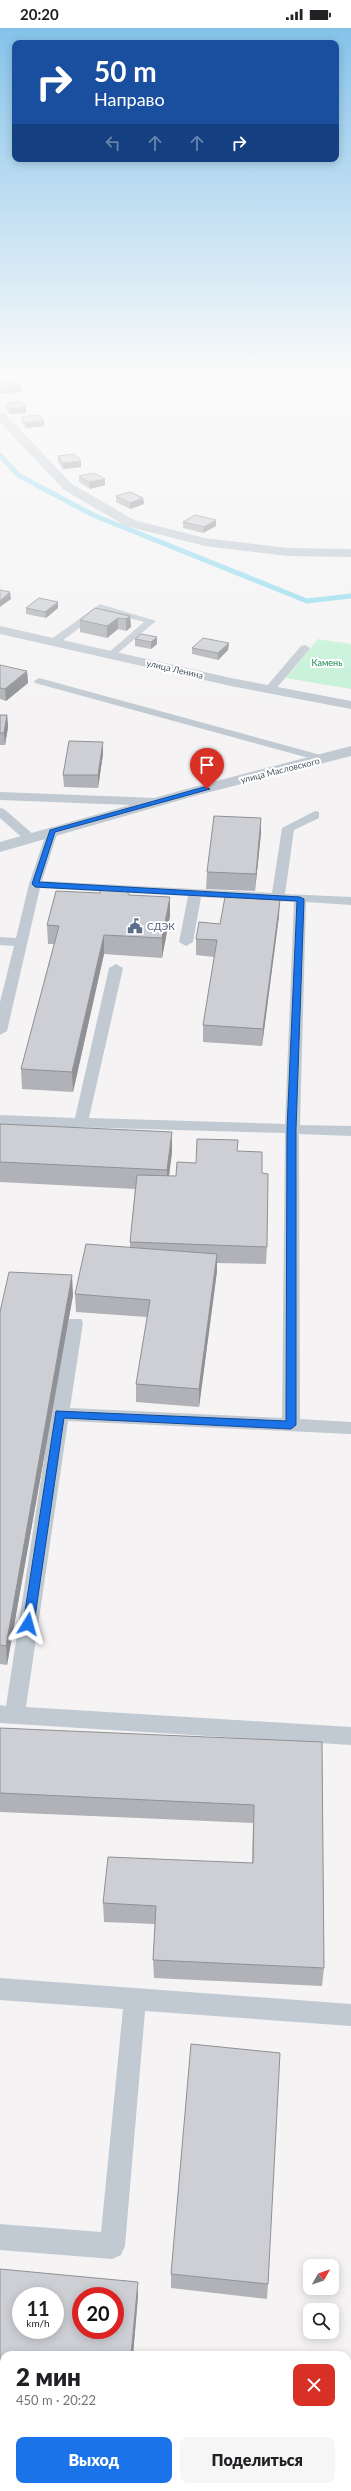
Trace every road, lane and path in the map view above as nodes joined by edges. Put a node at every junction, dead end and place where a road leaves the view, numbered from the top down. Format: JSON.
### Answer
{"nodes":[{"id":1,"x":66,"y":485,"type":"edge"},
{"id":2,"x":351,"y":553,"type":"edge"},
{"id":3,"x":0,"y":630,"type":"edge"},
{"id":4,"x":54,"y":642,"type":"junction"},
{"id":5,"x":305,"y":648,"type":"dead end"},
{"id":6,"x":112,"y":655,"type":"junction"},
{"id":7,"x":39,"y":682,"type":"dead end"},
{"id":8,"x":270,"y":689,"type":"junction"},
{"id":9,"x":326,"y":700,"type":"junction"},
{"id":10,"x":351,"y":705,"type":"edge"},
{"id":11,"x":351,"y":715,"type":"edge"},
{"id":12,"x":351,"y":752,"type":"edge"},
{"id":13,"x":324,"y":759,"type":"junction"},
{"id":14,"x":0,"y":796,"type":"edge"},
{"id":15,"x":156,"y":802,"type":"junction"},
{"id":16,"x":0,"y":812,"type":"edge"},
{"id":17,"x":315,"y":815,"type":"dead end"},
{"id":18,"x":52,"y":831,"type":"junction"},
{"id":19,"x":30,"y":838,"type":"junction"},
{"id":20,"x":0,"y":847,"type":"edge"},
{"id":21,"x":35,"y":884,"type":"junction"},
{"id":22,"x":195,"y":893,"type":"junction"},
{"id":23,"x":278,"y":898,"type":"junction"},
{"id":24,"x":300,"y":899,"type":"junction"},
{"id":25,"x":351,"y":901,"type":"edge"},
{"id":26,"x":0,"y":941,"type":"edge"},
{"id":27,"x":21,"y":942,"type":"junction"},
{"id":28,"x":186,"y":942,"type":"dead end"},
{"id":29,"x":116,"y":968,"type":"dead end"},
{"id":30,"x":5,"y":987,"type":"edge"},
{"id":31,"x":0,"y":1031,"type":"edge"},
{"id":32,"x":0,"y":1120,"type":"edge"},
{"id":33,"x":81,"y":1122,"type":"junction"},
{"id":34,"x":292,"y":1129,"type":"junction"},
{"id":35,"x":351,"y":1131,"type":"edge"},
{"id":36,"x":75,"y":1323,"type":"dead end"},
{"id":37,"x":60,"y":1414,"type":"junction"},
{"id":38,"x":291,"y":1425,"type":"junction"},
{"id":39,"x":351,"y":1428,"type":"edge"},
{"id":40,"x":7,"y":1714,"type":"edge"},
{"id":41,"x":351,"y":1736,"type":"edge"},
{"id":42,"x":0,"y":1989,"type":"edge"},
{"id":43,"x":135,"y":1999,"type":"junction"},
{"id":44,"x":351,"y":2015,"type":"edge"},
{"id":45,"x":0,"y":2237,"type":"edge"}],
"edges":[{"from":1,"to":2,"type":"street"},
{"from":3,"to":4,"type":"street","name":"улица Ленина"},
{"from":4,"to":6,"type":"street","name":"улица Ленина"},
{"from":4,"to":6,"type":"lane"},
{"from":5,"to":8,"type":"lane"},
{"from":6,"to":8,"type":"street","name":"улица Ленина"},
{"from":7,"to":13,"type":"lane"},
{"from":8,"to":9,"type":"street","name":"улица Ленина"},
{"from":9,"to":10,"type":"street","name":"улица Ленина"},
{"from":9,"to":11,"type":"street"},
{"from":12,"to":13,"type":"street","name":"улица Масловского"},
{"from":13,"to":15,"type":"street","name":"улица Масловского"},
{"from":14,"to":15,"type":"lane"},
{"from":15,"to":18,"type":"street","name":"улица Масловского"},
{"from":16,"to":19,"type":"lane"},
{"from":17,"to":23,"type":"lane"},
{"from":18,"to":19,"type":"street","name":"улица Масловского"},
{"from":18,"to":21,"type":"lane"},
{"from":19,"to":20,"type":"street","name":"улица Масловского"},
{"from":21,"to":22,"type":"lane"},
{"from":21,"to":27,"type":"lane"},
{"from":22,"to":23,"type":"lane"},
{"from":22,"to":28,"type":"lane"},
{"from":23,"to":24,"type":"lane"},
{"from":24,"to":25,"type":"lane"},
{"from":24,"to":34,"type":"lane"},
{"from":26,"to":27,"type":"lane"},
{"from":27,"to":30,"type":"lane"},
{"from":29,"to":33,"type":"lane"},
{"from":30,"to":31,"type":"lane"},
{"from":32,"to":33,"type":"lane"},
{"from":33,"to":34,"type":"lane"},
{"from":34,"to":35,"type":"lane"},
{"from":34,"to":38,"type":"lane"},
{"from":36,"to":37,"type":"lane"},
{"from":37,"to":38,"type":"lane"},
{"from":37,"to":40,"type":"lane"},
{"from":38,"to":39,"type":"lane"},
{"from":40,"to":41,"type":"lane"},
{"from":42,"to":43,"type":"lane"},
{"from":43,"to":44,"type":"lane"},
{"from":43,"to":45,"type":"lane"}]}
